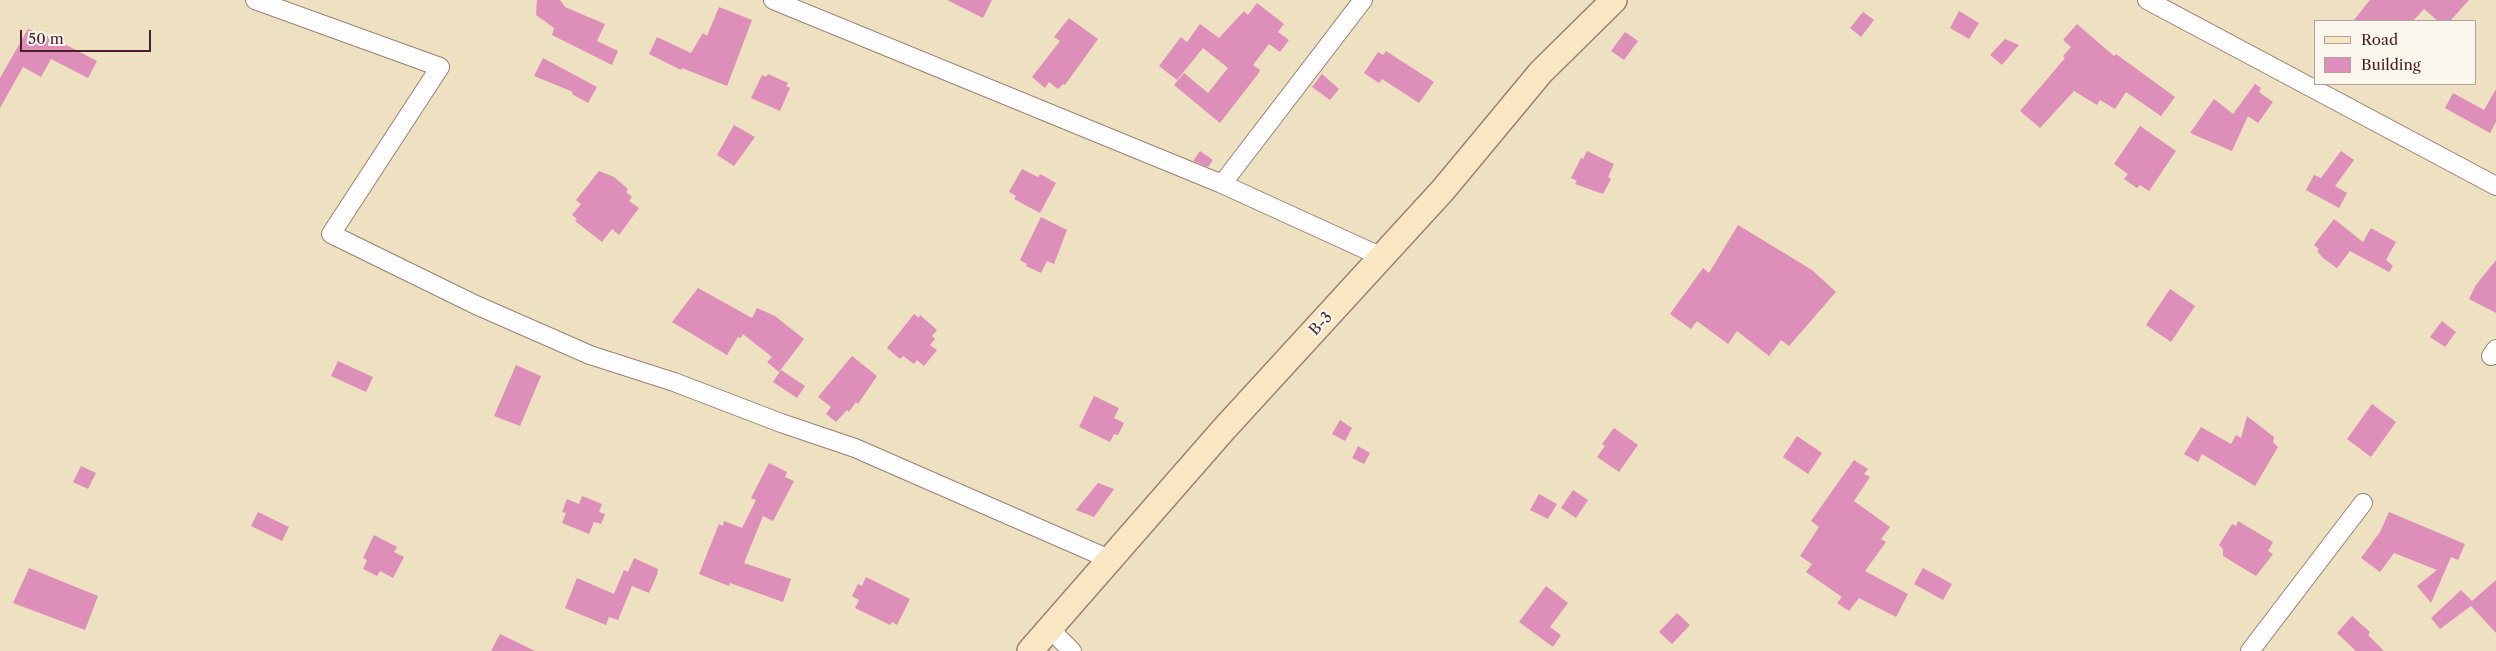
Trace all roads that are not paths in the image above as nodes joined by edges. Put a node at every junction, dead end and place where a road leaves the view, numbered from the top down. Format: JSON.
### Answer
{"nodes":[{"id":1,"x":255,"y":0,"type":"edge"},
{"id":2,"x":1363,"y":0,"type":"edge"},
{"id":3,"x":1614,"y":0,"type":"edge"},
{"id":4,"x":2147,"y":0,"type":"edge"},
{"id":5,"x":776,"y":1,"type":"edge"},
{"id":6,"x":1222,"y":184,"type":"junction"},
{"id":7,"x":2496,"y":186,"type":"edge"},
{"id":8,"x":1382,"y":257,"type":"junction"},
{"id":9,"x":2363,"y":503,"type":"dead end"},
{"id":10,"x":1109,"y":559,"type":"junction"},
{"id":11,"x":1049,"y":628,"type":"junction"},
{"id":12,"x":1030,"y":651,"type":"edge"},
{"id":13,"x":1072,"y":651,"type":"edge"},
{"id":14,"x":2250,"y":651,"type":"edge"}],
"edges":[{"from":1,"to":10,"type":"street"},
{"from":2,"to":6,"type":"street"},
{"from":3,"to":8,"type":"main road","name":"B-3"},
{"from":4,"to":7,"type":"street"},
{"from":5,"to":6,"type":"street"},
{"from":6,"to":8,"type":"street"},
{"from":8,"to":10,"type":"main road","name":"B-3"},
{"from":9,"to":14,"type":"street"},
{"from":10,"to":11,"type":"main road","name":"B-3"},
{"from":11,"to":12,"type":"main road","name":"B-3"},
{"from":11,"to":13,"type":"street"}]}
